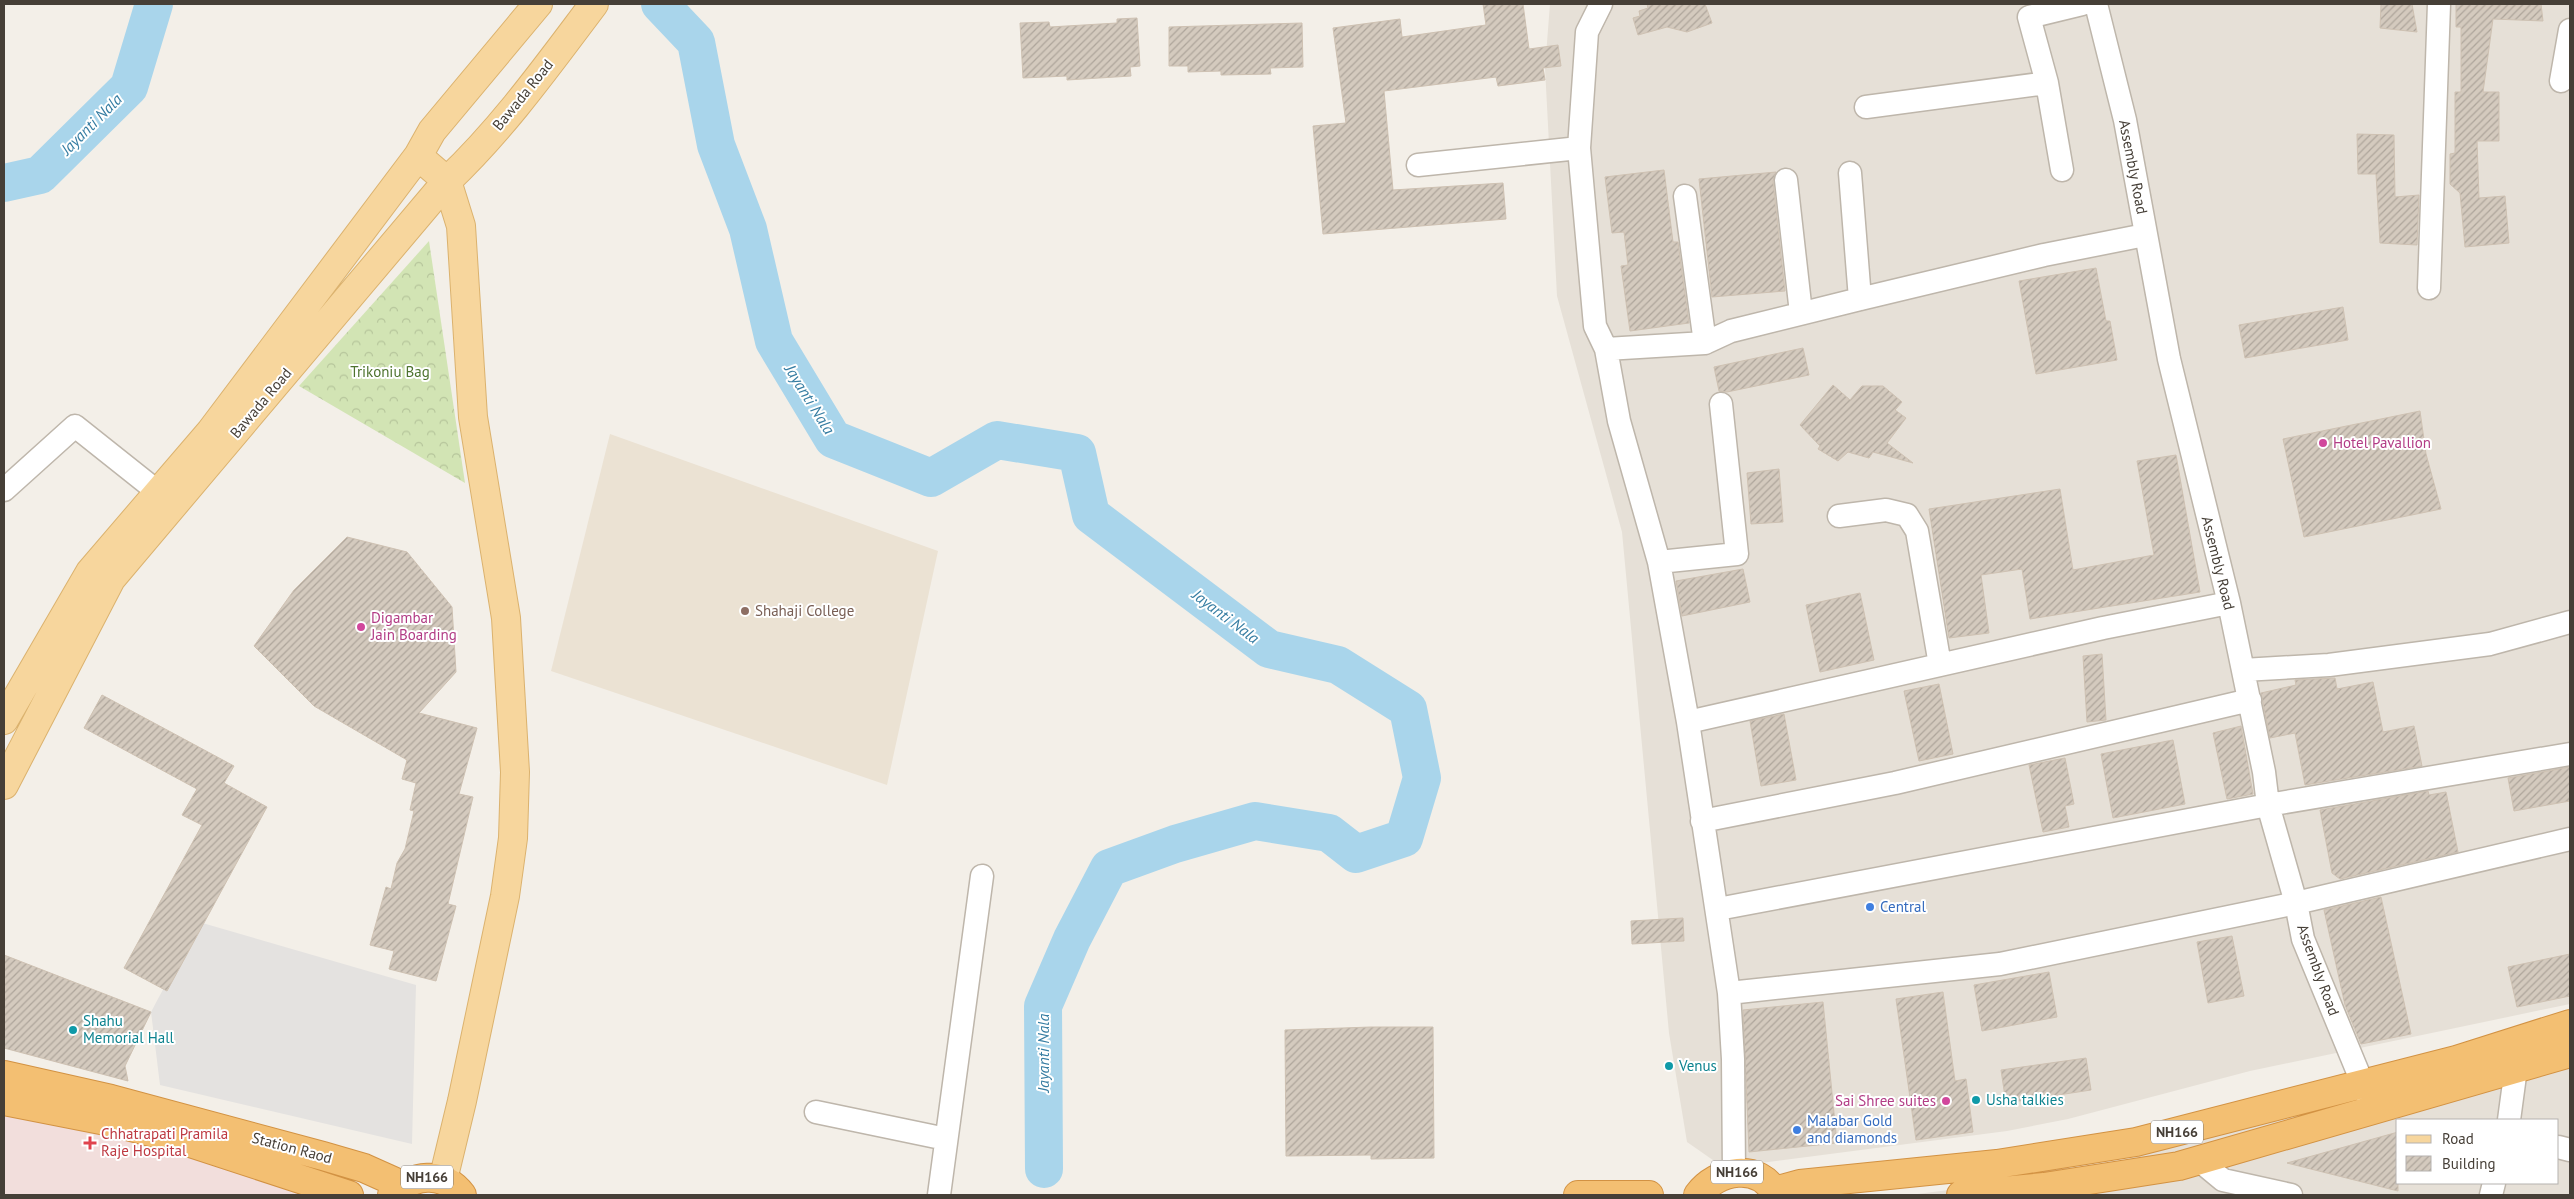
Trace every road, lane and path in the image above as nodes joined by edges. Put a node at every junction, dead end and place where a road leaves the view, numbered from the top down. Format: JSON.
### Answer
{"nodes":[{"id":1,"x":538,"y":4,"type":"edge"},
{"id":2,"x":594,"y":4,"type":"edge"},
{"id":3,"x":1601,"y":4,"type":"edge"},
{"id":4,"x":2082,"y":4,"type":"edge"},
{"id":5,"x":2096,"y":4,"type":"edge"},
{"id":6,"x":2439,"y":4,"type":"edge"},
{"id":7,"x":2570,"y":30,"type":"edge"},
{"id":8,"x":2561,"y":81,"type":"dead end"},
{"id":9,"x":2047,"y":83,"type":"junction"},
{"id":10,"x":1866,"y":107,"type":"dead end"},
{"id":11,"x":1579,"y":148,"type":"junction"},
{"id":12,"x":418,"y":156,"type":"junction"},
{"id":13,"x":1418,"y":165,"type":"dead end"},
{"id":14,"x":2062,"y":170,"type":"dead end"},
{"id":15,"x":1850,"y":174,"type":"dead end"},
{"id":16,"x":1786,"y":180,"type":"dead end"},
{"id":17,"x":447,"y":181,"type":"junction"},
{"id":18,"x":1685,"y":196,"type":"dead end"},
{"id":19,"x":2146,"y":235,"type":"junction"},
{"id":20,"x":2429,"y":288,"type":"dead end"},
{"id":21,"x":1860,"y":299,"type":"junction"},
{"id":22,"x":1801,"y":314,"type":"junction"},
{"id":23,"x":1705,"y":343,"type":"junction"},
{"id":24,"x":1606,"y":349,"type":"junction"},
{"id":25,"x":1721,"y":404,"type":"dead end"},
{"id":26,"x":4,"y":490,"type":"edge"},
{"id":27,"x":158,"y":492,"type":"junction"},
{"id":28,"x":1839,"y":516,"type":"dead end"},
{"id":29,"x":1659,"y":562,"type":"junction"},
{"id":30,"x":2229,"y":603,"type":"junction"},
{"id":31,"x":2570,"y":622,"type":"edge"},
{"id":32,"x":1940,"y":666,"type":"junction"},
{"id":33,"x":2243,"y":670,"type":"junction"},
{"id":34,"x":2250,"y":700,"type":"junction"},
{"id":35,"x":4,"y":720,"type":"edge"},
{"id":36,"x":1688,"y":722,"type":"junction"},
{"id":37,"x":2570,"y":754,"type":"edge"},
{"id":38,"x":4,"y":785,"type":"edge"},
{"id":39,"x":2268,"y":805,"type":"junction"},
{"id":40,"x":1702,"y":821,"type":"junction"},
{"id":41,"x":2570,"y":839,"type":"edge"},
{"id":42,"x":982,"y":876,"type":"dead end"},
{"id":43,"x":2296,"y":903,"type":"junction"},
{"id":44,"x":1718,"y":909,"type":"junction"},
{"id":45,"x":1729,"y":993,"type":"junction"},
{"id":46,"x":2570,"y":1024,"type":"edge"},
{"id":47,"x":2570,"y":1053,"type":"edge"},
{"id":48,"x":2516,"y":1068,"type":"junction"},
{"id":49,"x":4,"y":1075,"type":"edge"},
{"id":50,"x":2364,"y":1085,"type":"junction"},
{"id":51,"x":4,"y":1101,"type":"edge"},
{"id":52,"x":2373,"y":1111,"type":"junction"},
{"id":53,"x":816,"y":1112,"type":"dead end"},
{"id":54,"x":2509,"y":1119,"type":"edge"},
{"id":55,"x":946,"y":1139,"type":"junction"},
{"id":56,"x":2200,"y":1161,"type":"junction"},
{"id":57,"x":1734,"y":1173,"type":"junction"},
{"id":58,"x":452,"y":1187,"type":"edge"},
{"id":59,"x":397,"y":1190,"type":"edge"},
{"id":60,"x":1775,"y":1193,"type":"edge"},
{"id":61,"x":349,"y":1195,"type":"edge"},
{"id":62,"x":939,"y":1195,"type":"edge"},
{"id":63,"x":1578,"y":1195,"type":"edge"},
{"id":64,"x":1649,"y":1195,"type":"edge"},
{"id":65,"x":1698,"y":1195,"type":"edge"},
{"id":66,"x":1961,"y":1195,"type":"edge"},
{"id":67,"x":2291,"y":1195,"type":"edge"}],
"edges":[{"from":1,"to":12,"type":"main road","name":"Bawada Road"},
{"from":2,"to":17,"type":"main road","name":"Bawada Road"},
{"from":3,"to":11,"type":"street"},
{"from":4,"to":9,"type":"street"},
{"from":5,"to":19,"type":"street","name":"Assembly Road"},
{"from":6,"to":20,"type":"street"},
{"from":7,"to":8,"type":"street"},
{"from":9,"to":10,"type":"street"},
{"from":9,"to":14,"type":"street"},
{"from":11,"to":13,"type":"street"},
{"from":11,"to":24,"type":"street"},
{"from":12,"to":17,"type":"main road"},
{"from":12,"to":27,"type":"main road","name":"Bawada Road"},
{"from":15,"to":21,"type":"street"},
{"from":16,"to":22,"type":"street"},
{"from":17,"to":38,"type":"main road","name":"Bawada Road"},
{"from":17,"to":58,"type":"main road"},
{"from":18,"to":23,"type":"street"},
{"from":19,"to":21,"type":"street"},
{"from":19,"to":30,"type":"street","name":"Assembly Road"},
{"from":21,"to":22,"type":"street"},
{"from":22,"to":23,"type":"street"},
{"from":23,"to":24,"type":"street"},
{"from":24,"to":29,"type":"street"},
{"from":25,"to":29,"type":"street"},
{"from":26,"to":27,"type":"street"},
{"from":27,"to":35,"type":"main road","name":"Bawada Road"},
{"from":28,"to":32,"type":"street"},
{"from":29,"to":36,"type":"street"},
{"from":30,"to":32,"type":"street"},
{"from":30,"to":33,"type":"street","name":"Assembly Road"},
{"from":31,"to":33,"type":"street"},
{"from":32,"to":36,"type":"street"},
{"from":33,"to":34,"type":"street","name":"Assembly Road"},
{"from":34,"to":39,"type":"street","name":"Assembly Road"},
{"from":34,"to":40,"type":"street"},
{"from":36,"to":40,"type":"street"},
{"from":37,"to":39,"type":"street"},
{"from":39,"to":43,"type":"street","name":"Assembly Road"},
{"from":39,"to":44,"type":"street"},
{"from":40,"to":44,"type":"street"},
{"from":41,"to":43,"type":"street"},
{"from":42,"to":55,"type":"street"},
{"from":43,"to":45,"type":"street"},
{"from":43,"to":50,"type":"street","name":"Assembly Road"},
{"from":44,"to":45,"type":"street"},
{"from":45,"to":57,"type":"street"},
{"from":46,"to":50,"type":"highway","number":"NH166"},
{"from":47,"to":48,"type":"highway","number":"NH166"},
{"from":48,"to":52,"type":"highway","number":"NH166"},
{"from":48,"to":54,"type":"street"},
{"from":49,"to":59,"type":"highway","name":"Station Raod","number":"NH166"},
{"from":50,"to":52,"type":"street","name":"Assembly Road"},
{"from":50,"to":60,"type":"highway","number":"NH166"},
{"from":51,"to":61,"type":"highway"},
{"from":52,"to":56,"type":"highway","number":"NH166"},
{"from":53,"to":55,"type":"street"},
{"from":55,"to":62,"type":"street"},
{"from":56,"to":66,"type":"highway","number":"NH166"},
{"from":56,"to":67,"type":"street"},
{"from":57,"to":60,"type":"highway","number":"NH166"},
{"from":57,"to":65,"type":"highway","number":"NH166"},
{"from":58,"to":59,"type":"highway","number":"NH166"},
{"from":63,"to":64,"type":"highway"}]}
